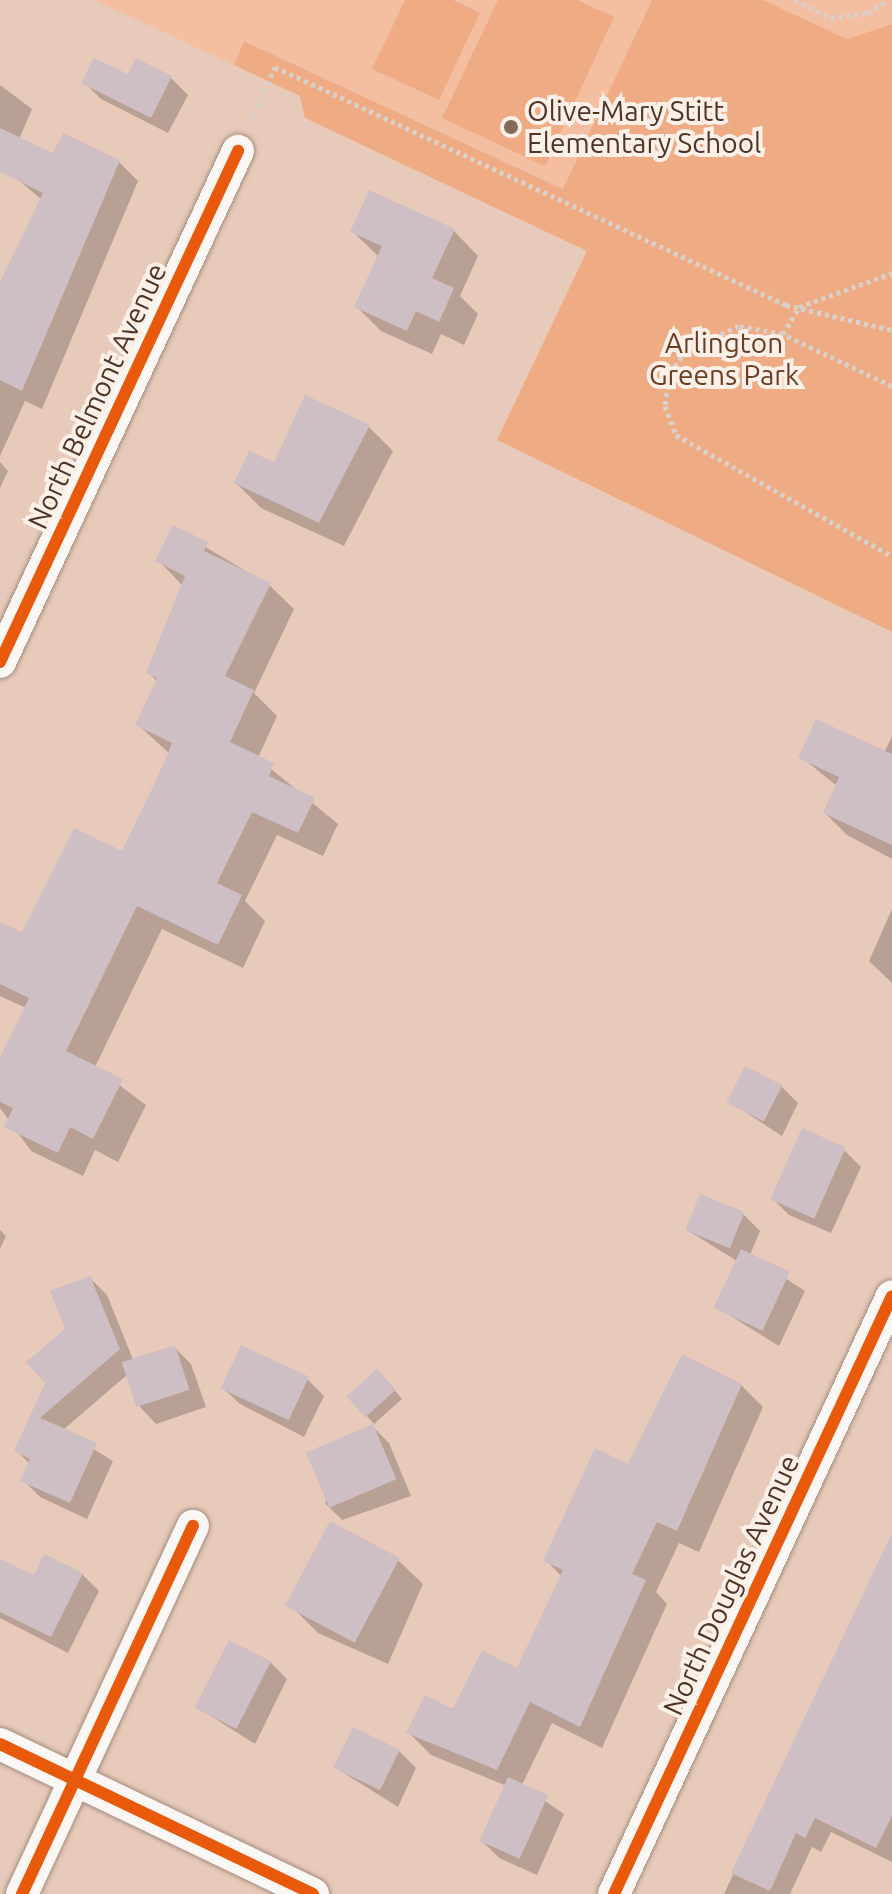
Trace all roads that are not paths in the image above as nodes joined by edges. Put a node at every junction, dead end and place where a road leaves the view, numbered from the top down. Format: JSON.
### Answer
{"nodes":[{"id":1,"x":238,"y":151,"type":"road end"},
{"id":2,"x":0,"y":662,"type":"edge"},
{"id":3,"x":892,"y":1296,"type":"edge"},
{"id":4,"x":193,"y":1526,"type":"dead end"},
{"id":5,"x":0,"y":1744,"type":"edge"},
{"id":6,"x":77,"y":1780,"type":"junction"},
{"id":7,"x":22,"y":1894,"type":"edge"},
{"id":8,"x":313,"y":1894,"type":"edge"},
{"id":9,"x":614,"y":1894,"type":"edge"}],
"edges":[{"from":1,"to":2,"type":"street","name":"North Belmont Avenue"},
{"from":3,"to":9,"type":"street","name":"North Douglas Avenue"},
{"from":4,"to":6,"type":"street"},
{"from":5,"to":6,"type":"street"},
{"from":6,"to":7,"type":"street"},
{"from":6,"to":8,"type":"street"}]}
